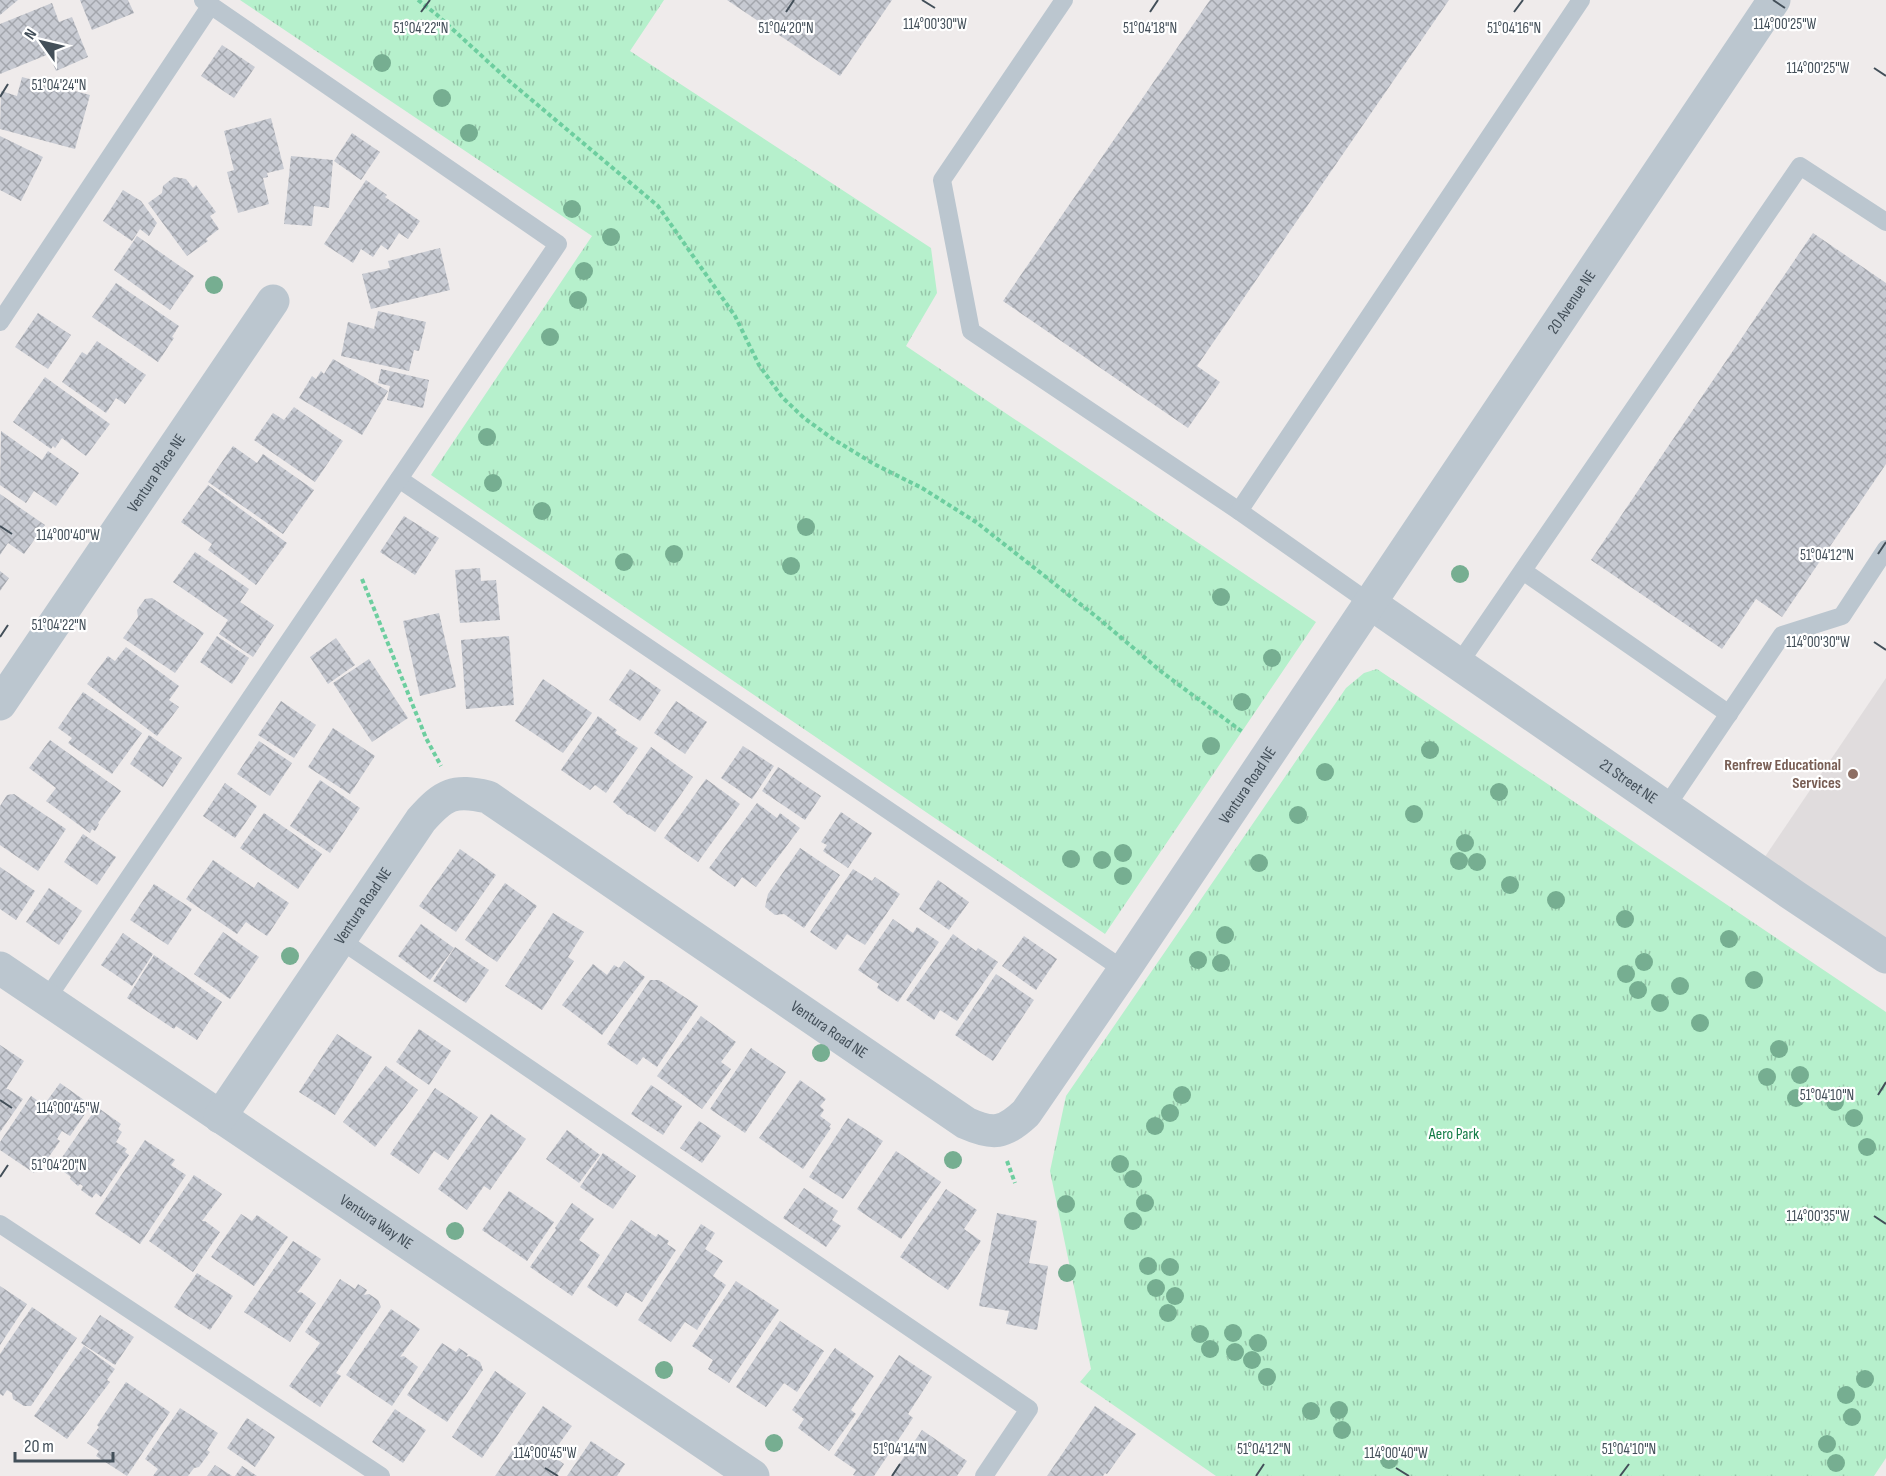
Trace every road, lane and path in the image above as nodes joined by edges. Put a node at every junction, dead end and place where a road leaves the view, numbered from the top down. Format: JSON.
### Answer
{"nodes":[{"id":1,"x":418,"y":0,"type":"edge"},
{"id":2,"x":1064,"y":0,"type":"edge"},
{"id":3,"x":1581,"y":0,"type":"edge"},
{"id":4,"x":1774,"y":0,"type":"edge"},
{"id":5,"x":207,"y":3,"type":"edge"},
{"id":6,"x":1886,"y":222,"type":"edge"},
{"id":7,"x":273,"y":301,"type":"dead end"},
{"id":8,"x":0,"y":322,"type":"edge"},
{"id":9,"x":399,"y":479,"type":"junction"},
{"id":10,"x":1239,"y":511,"type":"junction"},
{"id":11,"x":1886,"y":549,"type":"edge"},
{"id":12,"x":348,"y":554,"type":"junction"},
{"id":13,"x":1523,"y":571,"type":"junction"},
{"id":14,"x":1370,"y":603,"type":"junction"},
{"id":15,"x":1458,"y":665,"type":"junction"},
{"id":16,"x":0,"y":704,"type":"edge"},
{"id":17,"x":1729,"y":714,"type":"junction"},
{"id":18,"x":1244,"y":734,"type":"dead end"},
{"id":19,"x":426,"y":738,"type":"dead end"},
{"id":20,"x":1666,"y":807,"type":"junction"},
{"id":21,"x":339,"y":939,"type":"junction"},
{"id":22,"x":1886,"y":957,"type":"edge"},
{"id":23,"x":0,"y":968,"type":"edge"},
{"id":24,"x":1124,"y":970,"type":"junction"},
{"id":25,"x":46,"y":1000,"type":"junction"},
{"id":26,"x":220,"y":1117,"type":"junction"},
{"id":27,"x":0,"y":1224,"type":"edge"},
{"id":28,"x":381,"y":1476,"type":"edge"},
{"id":29,"x":753,"y":1476,"type":"edge"},
{"id":30,"x":984,"y":1476,"type":"edge"}],
"edges":[{"from":1,"to":18,"type":"path"},
{"from":2,"to":10,"type":"lane"},
{"from":3,"to":10,"type":"lane"},
{"from":4,"to":14,"type":"street","name":"20 Avenue NE"},
{"from":5,"to":8,"type":"lane"},
{"from":5,"to":9,"type":"lane"},
{"from":6,"to":13,"type":"lane"},
{"from":7,"to":16,"type":"street","name":"Ventura Place NE"},
{"from":9,"to":12,"type":"lane"},
{"from":9,"to":24,"type":"lane"},
{"from":10,"to":14,"type":"lane"},
{"from":11,"to":17,"type":"lane"},
{"from":12,"to":19,"type":"path"},
{"from":12,"to":25,"type":"lane"},
{"from":13,"to":15,"type":"lane"},
{"from":13,"to":17,"type":"lane"},
{"from":14,"to":15,"type":"street","name":"21 Street NE"},
{"from":14,"to":24,"type":"street","name":"Ventura Road NE"},
{"from":15,"to":20,"type":"street","name":"21 Street NE"},
{"from":17,"to":20,"type":"lane"},
{"from":20,"to":22,"type":"street","name":"21 Street NE"},
{"from":21,"to":24,"type":"street","name":"Ventura Road NE"},
{"from":21,"to":26,"type":"street","name":"Ventura Road NE"},
{"from":21,"to":30,"type":"lane"},
{"from":23,"to":25,"type":"street","name":"Ventura Way NE"},
{"from":25,"to":26,"type":"street","name":"Ventura Way NE"},
{"from":26,"to":29,"type":"street","name":"Ventura Way NE"},
{"from":27,"to":28,"type":"lane"}]}
